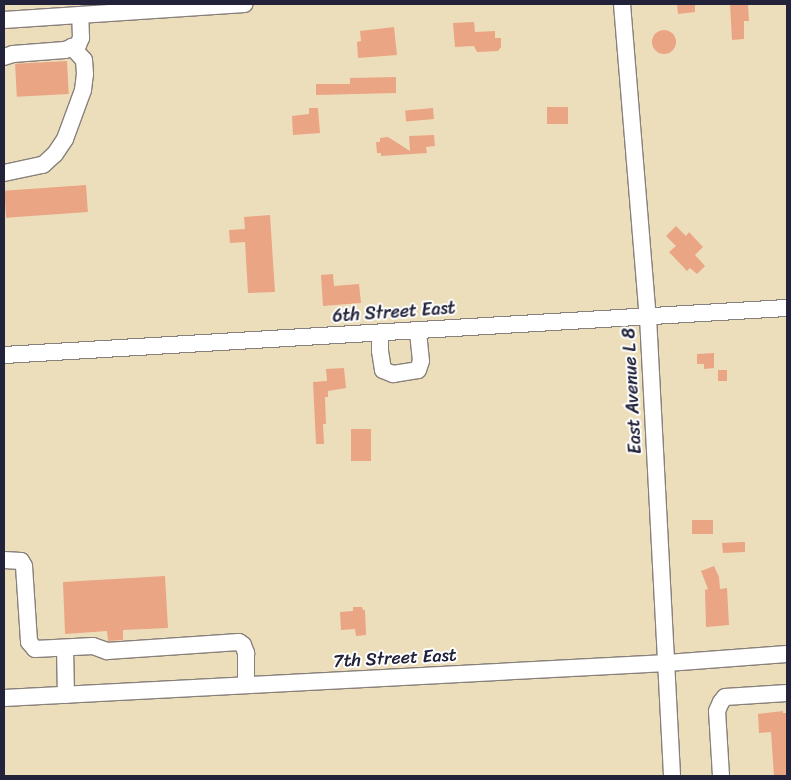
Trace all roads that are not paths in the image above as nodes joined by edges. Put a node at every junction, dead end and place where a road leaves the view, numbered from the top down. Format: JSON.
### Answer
{"nodes":[{"id":1,"x":244,"y":4,"type":"edge"},
{"id":2,"x":622,"y":4,"type":"edge"},
{"id":3,"x":80,"y":15,"type":"junction"},
{"id":4,"x":4,"y":20,"type":"edge"},
{"id":5,"x":72,"y":48,"type":"junction"},
{"id":6,"x":4,"y":57,"type":"edge"},
{"id":7,"x":4,"y":173,"type":"edge"},
{"id":8,"x":787,"y":308,"type":"edge"},
{"id":9,"x":648,"y":317,"type":"junction"},
{"id":10,"x":418,"y":331,"type":"junction"},
{"id":11,"x":380,"y":333,"type":"junction"},
{"id":12,"x":4,"y":355,"type":"edge"},
{"id":13,"x":4,"y":560,"type":"edge"},
{"id":14,"x":65,"y":648,"type":"junction"},
{"id":15,"x":787,"y":654,"type":"edge"},
{"id":16,"x":667,"y":663,"type":"junction"},
{"id":17,"x":246,"y":685,"type":"junction"},
{"id":18,"x":787,"y":693,"type":"edge"},
{"id":19,"x":66,"y":695,"type":"junction"},
{"id":20,"x":4,"y":698,"type":"edge"},
{"id":21,"x":672,"y":776,"type":"edge"},
{"id":22,"x":721,"y":776,"type":"edge"}],
"edges":[{"from":1,"to":3,"type":"street"},
{"from":2,"to":9,"type":"street","name":"East Avenue L 8"},
{"from":3,"to":4,"type":"street"},
{"from":3,"to":5,"type":"street"},
{"from":5,"to":6,"type":"street"},
{"from":5,"to":7,"type":"street"},
{"from":8,"to":9,"type":"street","name":"6th Street East"},
{"from":9,"to":10,"type":"street","name":"6th Street East"},
{"from":9,"to":16,"type":"street","name":"East Avenue L 8"},
{"from":10,"to":11,"type":"street","name":"6th Street East"},
{"from":10,"to":11,"type":"street"},
{"from":11,"to":12,"type":"street","name":"6th Street East"},
{"from":13,"to":14,"type":"street"},
{"from":14,"to":17,"type":"street"},
{"from":14,"to":19,"type":"street"},
{"from":15,"to":16,"type":"street","name":"7th Street East"},
{"from":16,"to":17,"type":"street","name":"7th Street East"},
{"from":16,"to":21,"type":"street","name":"East Avenue L 8"},
{"from":17,"to":19,"type":"street","name":"7th Street East"},
{"from":18,"to":22,"type":"street"},
{"from":19,"to":20,"type":"street","name":"7th Street East"}]}
